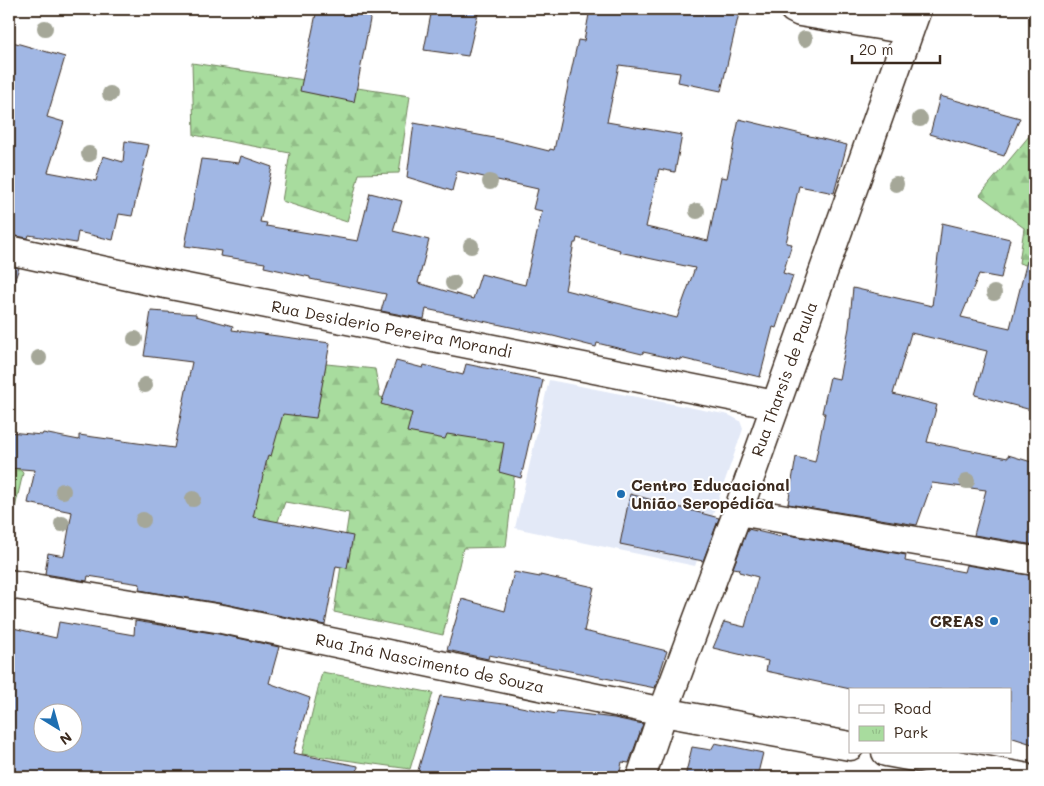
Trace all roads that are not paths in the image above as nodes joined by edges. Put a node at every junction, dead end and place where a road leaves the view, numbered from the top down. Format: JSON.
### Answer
{"nodes":[{"id":1,"x":794,"y":9,"type":"edge"},
{"id":2,"x":913,"y":20,"type":"edge"},
{"id":3,"x":9,"y":250,"type":"edge"},
{"id":4,"x":775,"y":405,"type":"junction"},
{"id":5,"x":738,"y":511,"type":"junction"},
{"id":6,"x":1035,"y":561,"type":"edge"},
{"id":7,"x":9,"y":584,"type":"edge"},
{"id":8,"x":663,"y":712,"type":"junction"},
{"id":9,"x":849,"y":746,"type":"edge"},
{"id":10,"x":897,"y":754,"type":"edge"},
{"id":11,"x":641,"y":777,"type":"edge"},
{"id":12,"x":1023,"y":777,"type":"edge"}],
"edges":[{"from":1,"to":2,"type":"street"},
{"from":2,"to":4,"type":"street","name":"Rua Tharsis de Paula"},
{"from":3,"to":4,"type":"street","name":"Rua Desiderio Pereira Morandi"},
{"from":4,"to":5,"type":"street","name":"Rua Tharsis de Paula"},
{"from":5,"to":6,"type":"street"},
{"from":5,"to":8,"type":"street","name":"Rua Tharsis de Paula"},
{"from":7,"to":8,"type":"street","name":"Rua Iná Nascimento de Souza"},
{"from":8,"to":9,"type":"street","name":"Rua Iná Nascimento de Souza"},
{"from":8,"to":11,"type":"street","name":"Rua Tharsis de Paula"},
{"from":10,"to":12,"type":"street"}]}
